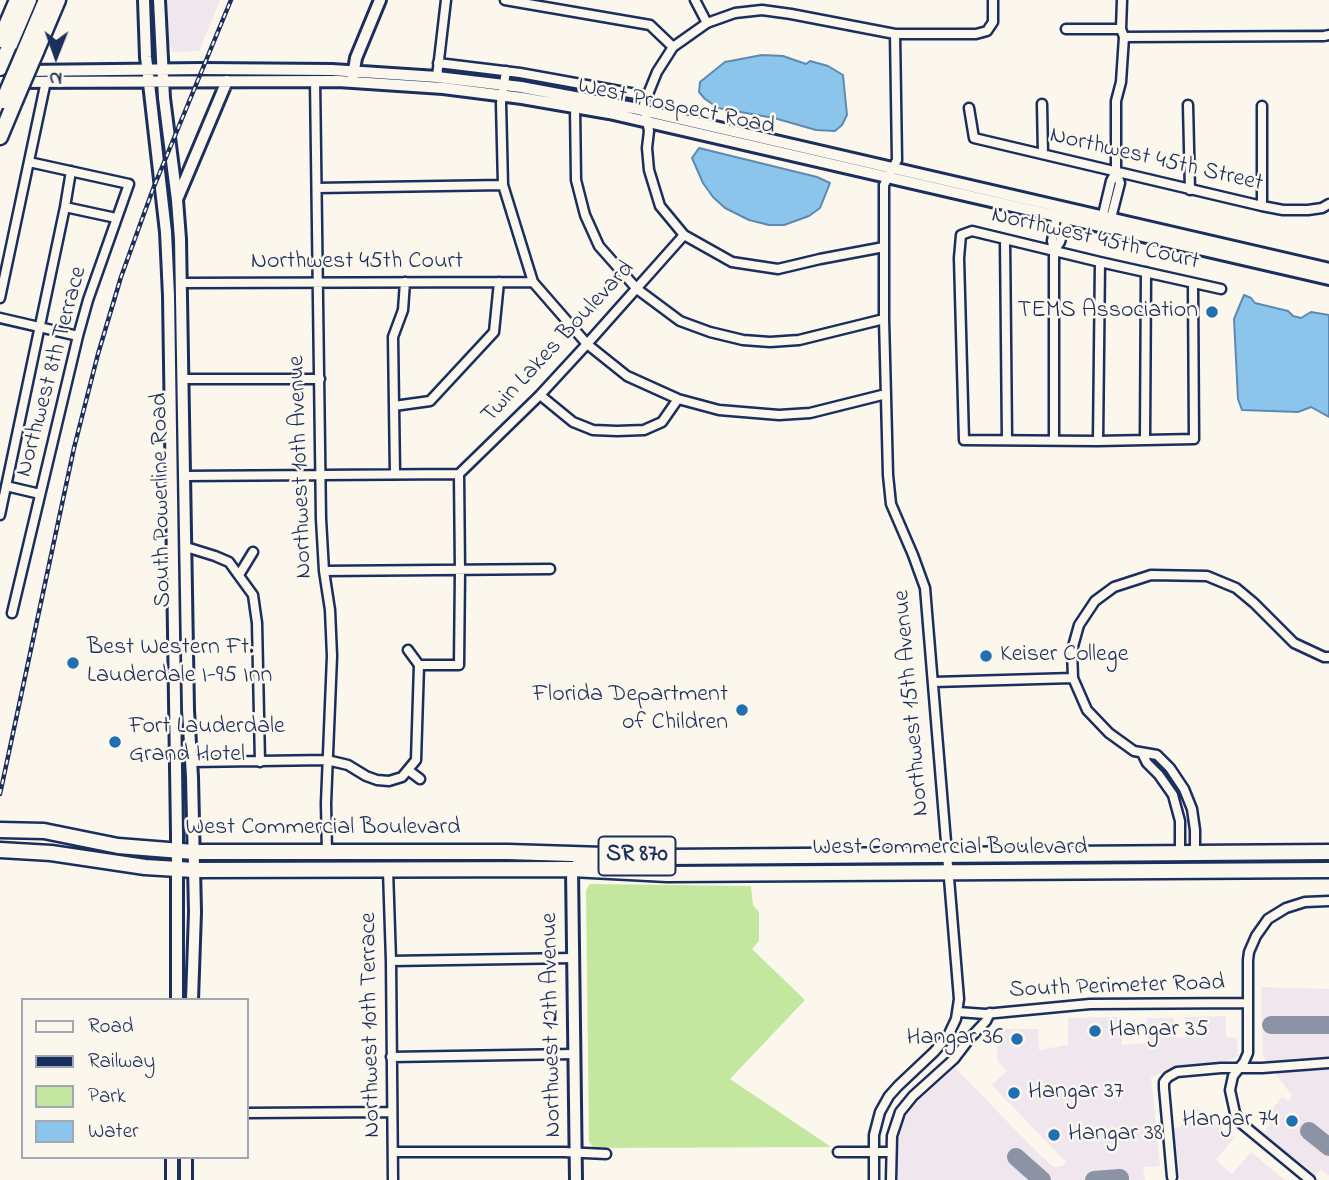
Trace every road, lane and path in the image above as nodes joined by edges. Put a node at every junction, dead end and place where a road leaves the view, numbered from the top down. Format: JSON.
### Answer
{"nodes":[{"id":1,"x":17,"y":0,"type":"edge"},
{"id":2,"x":29,"y":0,"type":"edge"},
{"id":3,"x":46,"y":0,"type":"edge"},
{"id":4,"x":58,"y":0,"type":"edge"},
{"id":5,"x":144,"y":0,"type":"edge"},
{"id":6,"x":159,"y":0,"type":"edge"},
{"id":7,"x":380,"y":0,"type":"edge"},
{"id":8,"x":446,"y":0,"type":"edge"},
{"id":9,"x":505,"y":0,"type":"edge"},
{"id":10,"x":695,"y":0,"type":"edge"},
{"id":11,"x":764,"y":0,"type":"edge"},
{"id":12,"x":993,"y":0,"type":"edge"},
{"id":13,"x":1122,"y":0,"type":"edge"},
{"id":14,"x":762,"y":10,"type":"junction"},
{"id":15,"x":707,"y":23,"type":"junction"},
{"id":16,"x":1066,"y":29,"type":"dead end"},
{"id":17,"x":1123,"y":33,"type":"junction"},
{"id":18,"x":895,"y":34,"type":"junction"},
{"id":19,"x":1329,"y":35,"type":"edge"},
{"id":20,"x":4,"y":46,"type":"edge"},
{"id":21,"x":673,"y":47,"type":"junction"},
{"id":22,"x":30,"y":52,"type":"junction"},
{"id":23,"x":438,"y":63,"type":"junction"},
{"id":24,"x":162,"y":69,"type":"junction"},
{"id":25,"x":0,"y":70,"type":"edge"},
{"id":26,"x":506,"y":71,"type":"junction"},
{"id":27,"x":148,"y":75,"type":"junction"},
{"id":28,"x":353,"y":76,"type":"junction"},
{"id":29,"x":437,"y":77,"type":"junction"},
{"id":30,"x":315,"y":80,"type":"junction"},
{"id":31,"x":46,"y":81,"type":"junction"},
{"id":32,"x":163,"y":81,"type":"junction"},
{"id":33,"x":227,"y":81,"type":"junction"},
{"id":34,"x":0,"y":82,"type":"edge"},
{"id":35,"x":503,"y":90,"type":"junction"},
{"id":36,"x":647,"y":96,"type":"junction"},
{"id":37,"x":6,"y":103,"type":"edge"},
{"id":38,"x":1042,"y":104,"type":"dead end"},
{"id":39,"x":1188,"y":105,"type":"dead end"},
{"id":40,"x":1262,"y":106,"type":"dead end"},
{"id":41,"x":575,"y":107,"type":"junction"},
{"id":42,"x":969,"y":108,"type":"dead end"},
{"id":43,"x":647,"y":116,"type":"junction"},
{"id":44,"x":0,"y":137,"type":"edge"},
{"id":45,"x":1043,"y":155,"type":"junction"},
{"id":46,"x":29,"y":162,"type":"junction"},
{"id":47,"x":71,"y":171,"type":"junction"},
{"id":48,"x":1116,"y":172,"type":"junction"},
{"id":49,"x":890,"y":173,"type":"junction"},
{"id":50,"x":503,"y":185,"type":"junction"},
{"id":51,"x":317,"y":188,"type":"junction"},
{"id":52,"x":1190,"y":190,"type":"junction"},
{"id":53,"x":177,"y":200,"type":"junction"},
{"id":54,"x":1329,"y":204,"type":"edge"},
{"id":55,"x":1262,"y":206,"type":"junction"},
{"id":56,"x":65,"y":207,"type":"junction"},
{"id":57,"x":1063,"y":213,"type":"junction"},
{"id":58,"x":116,"y":218,"type":"junction"},
{"id":59,"x":1105,"y":222,"type":"junction"},
{"id":60,"x":684,"y":235,"type":"junction"},
{"id":61,"x":1005,"y":240,"type":"junction"},
{"id":62,"x":884,"y":247,"type":"junction"},
{"id":63,"x":1054,"y":251,"type":"junction"},
{"id":64,"x":1100,"y":262,"type":"junction"},
{"id":65,"x":1329,"y":269,"type":"edge"},
{"id":66,"x":1146,"y":272,"type":"junction"},
{"id":67,"x":1329,"y":279,"type":"edge"},
{"id":68,"x":318,"y":282,"type":"junction"},
{"id":69,"x":405,"y":282,"type":"junction"},
{"id":70,"x":499,"y":282,"type":"junction"},
{"id":71,"x":533,"y":282,"type":"junction"},
{"id":72,"x":181,"y":283,"type":"junction"},
{"id":73,"x":1193,"y":284,"type":"junction"},
{"id":74,"x":637,"y":289,"type":"junction"},
{"id":75,"x":1221,"y":289,"type":"dead end"},
{"id":76,"x":0,"y":298,"type":"edge"},
{"id":77,"x":0,"y":318,"type":"edge"},
{"id":78,"x":884,"y":319,"type":"junction"},
{"id":79,"x":40,"y":327,"type":"junction"},
{"id":80,"x":78,"y":335,"type":"junction"},
{"id":81,"x":587,"y":344,"type":"junction"},
{"id":82,"x":176,"y":379,"type":"junction"},
{"id":83,"x":320,"y":379,"type":"junction"},
{"id":84,"x":886,"y":394,"type":"junction"},
{"id":85,"x":540,"y":395,"type":"junction"},
{"id":86,"x":678,"y":398,"type":"junction"},
{"id":87,"x":394,"y":406,"type":"junction"},
{"id":88,"x":1007,"y":439,"type":"junction"},
{"id":89,"x":1145,"y":439,"type":"junction"},
{"id":90,"x":1054,"y":440,"type":"junction"},
{"id":91,"x":1098,"y":441,"type":"junction"},
{"id":92,"x":394,"y":474,"type":"junction"},
{"id":93,"x":459,"y":474,"type":"junction"},
{"id":94,"x":321,"y":476,"type":"junction"},
{"id":95,"x":184,"y":477,"type":"junction"},
{"id":96,"x":6,"y":486,"type":"junction"},
{"id":97,"x":40,"y":494,"type":"junction"},
{"id":98,"x":0,"y":515,"type":"edge"},
{"id":99,"x":172,"y":543,"type":"junction"},
{"id":100,"x":186,"y":547,"type":"junction"},
{"id":101,"x":253,"y":552,"type":"dead end"},
{"id":102,"x":550,"y":569,"type":"dead end"},
{"id":103,"x":324,"y":571,"type":"junction"},
{"id":104,"x":460,"y":571,"type":"junction"},
{"id":105,"x":239,"y":575,"type":"junction"},
{"id":106,"x":12,"y":612,"type":"dead end"},
{"id":107,"x":408,"y":650,"type":"dead end"},
{"id":108,"x":1329,"y":657,"type":"edge"},
{"id":109,"x":419,"y":665,"type":"junction"},
{"id":110,"x":1073,"y":678,"type":"junction"},
{"id":111,"x":934,"y":682,"type":"junction"},
{"id":112,"x":1142,"y":753,"type":"junction"},
{"id":113,"x":327,"y":760,"type":"junction"},
{"id":114,"x":191,"y":762,"type":"junction"},
{"id":115,"x":260,"y":762,"type":"junction"},
{"id":116,"x":408,"y":770,"type":"junction"},
{"id":117,"x":420,"y":779,"type":"dead end"},
{"id":118,"x":0,"y":830,"type":"edge"},
{"id":119,"x":0,"y":850,"type":"edge"},
{"id":120,"x":177,"y":851,"type":"junction"},
{"id":121,"x":194,"y":852,"type":"junction"},
{"id":122,"x":1309,"y":852,"type":"junction"},
{"id":123,"x":1329,"y":852,"type":"edge"},
{"id":124,"x":327,"y":853,"type":"junction"},
{"id":125,"x":552,"y":853,"type":"junction"},
{"id":126,"x":1187,"y":853,"type":"junction"},
{"id":127,"x":947,"y":855,"type":"junction"},
{"id":128,"x":647,"y":856,"type":"junction"},
{"id":129,"x":1329,"y":861,"type":"edge"},
{"id":130,"x":177,"y":869,"type":"junction"},
{"id":131,"x":572,"y":869,"type":"junction"},
{"id":132,"x":194,"y":870,"type":"junction"},
{"id":133,"x":388,"y":870,"type":"junction"},
{"id":134,"x":448,"y":870,"type":"junction"},
{"id":135,"x":1187,"y":870,"type":"junction"},
{"id":136,"x":1282,"y":870,"type":"junction"},
{"id":137,"x":1329,"y":870,"type":"edge"},
{"id":138,"x":1089,"y":871,"type":"junction"},
{"id":139,"x":949,"y":872,"type":"junction"},
{"id":140,"x":1329,"y":901,"type":"edge"},
{"id":141,"x":573,"y":958,"type":"junction"},
{"id":142,"x":391,"y":961,"type":"junction"},
{"id":143,"x":177,"y":998,"type":"edge"},
{"id":144,"x":192,"y":998,"type":"edge"},
{"id":145,"x":1248,"y":1003,"type":"junction"},
{"id":146,"x":958,"y":1012,"type":"junction"},
{"id":147,"x":990,"y":1013,"type":"junction"},
{"id":148,"x":574,"y":1054,"type":"junction"},
{"id":149,"x":391,"y":1057,"type":"junction"},
{"id":150,"x":1329,"y":1063,"type":"edge"},
{"id":151,"x":1238,"y":1068,"type":"junction"},
{"id":152,"x":392,"y":1112,"type":"junction"},
{"id":153,"x":248,"y":1113,"type":"edge"},
{"id":154,"x":393,"y":1152,"type":"junction"},
{"id":155,"x":838,"y":1152,"type":"dead end"},
{"id":156,"x":873,"y":1152,"type":"junction"},
{"id":157,"x":891,"y":1152,"type":"junction"},
{"id":158,"x":576,"y":1153,"type":"junction"},
{"id":159,"x":606,"y":1154,"type":"dead end"},
{"id":160,"x":172,"y":1159,"type":"edge"},
{"id":161,"x":186,"y":1159,"type":"edge"},
{"id":162,"x":1172,"y":1177,"type":"dead end"},
{"id":163,"x":172,"y":1180,"type":"edge"},
{"id":164,"x":186,"y":1180,"type":"edge"},
{"id":165,"x":393,"y":1180,"type":"edge"},
{"id":166,"x":576,"y":1180,"type":"edge"},
{"id":167,"x":874,"y":1180,"type":"edge"},
{"id":168,"x":891,"y":1180,"type":"edge"},
{"id":169,"x":1310,"y":1180,"type":"edge"}],
"edges":[{"from":1,"to":20,"type":"highway"},
{"from":2,"to":20,"type":"highway"},
{"from":3,"to":22,"type":"highway"},
{"from":4,"to":22,"type":"highway"},
{"from":5,"to":27,"type":"main road","name":"South Powerline Road"},
{"from":6,"to":24,"type":"main road","name":"South Powerline Road"},
{"from":7,"to":28,"type":"main road"},
{"from":8,"to":23,"type":"street"},
{"from":9,"to":21,"type":"street"},
{"from":10,"to":15,"type":"street"},
{"from":11,"to":14,"type":"street"},
{"from":12,"to":18,"type":"street"},
{"from":13,"to":17,"type":"street"},
{"from":14,"to":15,"type":"street"},
{"from":14,"to":18,"type":"street"},
{"from":15,"to":21,"type":"street"},
{"from":16,"to":17,"type":"street"},
{"from":17,"to":19,"type":"street"},
{"from":17,"to":48,"type":"street"},
{"from":18,"to":49,"type":"street","name":"Northwest 15th Avenue"},
{"from":20,"to":25,"type":"highway"},
{"from":21,"to":36,"type":"street"},
{"from":22,"to":37,"type":"highway","bridge":true},
{"from":23,"to":26,"type":"street"},
{"from":23,"to":29,"type":"street"},
{"from":24,"to":27,"type":"main road","name":"West Prospect Road"},
{"from":24,"to":28,"type":"main road","name":"West Prospect Road"},
{"from":24,"to":32,"type":"main road","name":"South Powerline Road"},
{"from":25,"to":27,"type":"main road","name":"West Prospect Road"},
{"from":26,"to":35,"type":"street"},
{"from":26,"to":36,"type":"street"},
{"from":27,"to":31,"type":"main road","name":"West Prospect Road"},
{"from":27,"to":32,"type":"main road","name":"West Prospect Road"},
{"from":27,"to":82,"type":"main road","name":"South Powerline Road"},
{"from":28,"to":29,"type":"main road","name":"West Prospect Road"},
{"from":28,"to":30,"type":"main road","name":"West Prospect Road"},
{"from":28,"to":35,"type":"main road","name":"West Prospect Road"},
{"from":29,"to":35,"type":"main road","name":"West Prospect Road"},
{"from":30,"to":33,"type":"main road","name":"West Prospect Road"},
{"from":30,"to":51,"type":"street","name":"Northwest 10th Avenue"},
{"from":31,"to":34,"type":"main road","name":"West Prospect Road"},
{"from":31,"to":46,"type":"street"},
{"from":32,"to":33,"type":"main road","name":"West Prospect Road"},
{"from":32,"to":53,"type":"main road","name":"South Powerline Road"},
{"from":33,"to":53,"type":"main road"},
{"from":35,"to":41,"type":"main road","name":"West Prospect Road"},
{"from":35,"to":43,"type":"main road","name":"West Prospect Road"},
{"from":35,"to":50,"type":"street"},
{"from":36,"to":43,"type":"street"},
{"from":37,"to":44,"type":"highway"},
{"from":38,"to":45,"type":"street"},
{"from":39,"to":52,"type":"street"},
{"from":40,"to":55,"type":"street"},
{"from":41,"to":43,"type":"main road","name":"West Prospect Road"},
{"from":41,"to":74,"type":"street"},
{"from":42,"to":45,"type":"street","name":"Northwest 45th Street"},
{"from":43,"to":49,"type":"main road","name":"West Prospect Road"},
{"from":43,"to":60,"type":"street"},
{"from":45,"to":48,"type":"street","name":"Northwest 45th Street"},
{"from":46,"to":47,"type":"street"},
{"from":46,"to":76,"type":"street"},
{"from":47,"to":56,"type":"street"},
{"from":47,"to":58,"type":"street","name":"Northwest 8th Terrace"},
{"from":48,"to":52,"type":"street","name":"Northwest 45th Street"},
{"from":48,"to":59,"type":"street"},
{"from":49,"to":57,"type":"main road","name":"West Prospect Road"},
{"from":49,"to":62,"type":"street","name":"Northwest 15th Avenue"},
{"from":50,"to":51,"type":"street"},
{"from":50,"to":71,"type":"street"},
{"from":51,"to":68,"type":"street","name":"Northwest 10th Avenue"},
{"from":52,"to":55,"type":"street","name":"Northwest 45th Street"},
{"from":53,"to":72,"type":"main road","name":"South Powerline Road"},
{"from":54,"to":55,"type":"street","name":"Northwest 45th Street"},
{"from":56,"to":58,"type":"street"},
{"from":56,"to":79,"type":"street"},
{"from":57,"to":59,"type":"main road","name":"West Prospect Road"},
{"from":57,"to":63,"type":"street"},
{"from":58,"to":80,"type":"street","name":"Northwest 8th Terrace"},
{"from":59,"to":65,"type":"main road","name":"West Prospect Road"},
{"from":59,"to":67,"type":"main road","name":"West Prospect Road"},
{"from":60,"to":62,"type":"street"},
{"from":60,"to":74,"type":"street","name":"Twin Lakes Boulevard"},
{"from":61,"to":63,"type":"street","name":"Northwest 45th Court"},
{"from":61,"to":88,"type":"street"},
{"from":61,"to":88,"type":"street","name":"Northwest 45th Court"},
{"from":62,"to":78,"type":"street","name":"Northwest 15th Avenue"},
{"from":63,"to":64,"type":"street","name":"Northwest 45th Court"},
{"from":63,"to":90,"type":"street"},
{"from":64,"to":66,"type":"street","name":"Northwest 45th Court"},
{"from":64,"to":91,"type":"street"},
{"from":66,"to":73,"type":"street","name":"Northwest 45th Court"},
{"from":66,"to":89,"type":"street"},
{"from":68,"to":69,"type":"street","name":"Northwest 45th Court"},
{"from":68,"to":72,"type":"street","name":"Northwest 45th Court"},
{"from":68,"to":83,"type":"street","name":"Northwest 10th Avenue"},
{"from":69,"to":70,"type":"street","name":"Northwest 45th Court"},
{"from":69,"to":87,"type":"street"},
{"from":70,"to":71,"type":"street","name":"Northwest 45th Court"},
{"from":70,"to":87,"type":"street"},
{"from":71,"to":81,"type":"street"},
{"from":72,"to":82,"type":"main road","name":"South Powerline Road"},
{"from":73,"to":75,"type":"street","name":"Northwest 45th Court"},
{"from":73,"to":89,"type":"street"},
{"from":74,"to":78,"type":"street"},
{"from":74,"to":81,"type":"street","name":"Twin Lakes Boulevard"},
{"from":77,"to":79,"type":"street"},
{"from":78,"to":84,"type":"street","name":"Northwest 15th Avenue"},
{"from":79,"to":80,"type":"street"},
{"from":79,"to":96,"type":"street"},
{"from":80,"to":97,"type":"street","name":"Northwest 8th Terrace"},
{"from":81,"to":85,"type":"street","name":"Twin Lakes Boulevard"},
{"from":81,"to":86,"type":"street"},
{"from":82,"to":83,"type":"street"},
{"from":82,"to":95,"type":"main road","name":"South Powerline Road"},
{"from":82,"to":99,"type":"main road","name":"South Powerline Road"},
{"from":83,"to":94,"type":"street","name":"Northwest 10th Avenue"},
{"from":84,"to":86,"type":"street"},
{"from":84,"to":111,"type":"street","name":"Northwest 15th Avenue"},
{"from":85,"to":86,"type":"street"},
{"from":85,"to":93,"type":"street","name":"Twin Lakes Boulevard"},
{"from":87,"to":92,"type":"street"},
{"from":88,"to":90,"type":"street"},
{"from":89,"to":91,"type":"street"},
{"from":90,"to":91,"type":"street"},
{"from":92,"to":93,"type":"street"},
{"from":92,"to":94,"type":"street"},
{"from":93,"to":104,"type":"street"},
{"from":94,"to":95,"type":"street"},
{"from":94,"to":103,"type":"street","name":"Northwest 10th Avenue"},
{"from":95,"to":100,"type":"main road","name":"South Powerline Road"},
{"from":96,"to":97,"type":"street"},
{"from":96,"to":98,"type":"street"},
{"from":97,"to":106,"type":"street","name":"Northwest 8th Terrace"},
{"from":99,"to":100,"type":"main road"},
{"from":99,"to":120,"type":"main road","name":"South Powerline Road"},
{"from":100,"to":105,"type":"street"},
{"from":100,"to":114,"type":"main road","name":"South Powerline Road"},
{"from":101,"to":105,"type":"street"},
{"from":102,"to":104,"type":"street"},
{"from":103,"to":104,"type":"street"},
{"from":103,"to":113,"type":"street","name":"Northwest 10th Avenue"},
{"from":104,"to":109,"type":"street"},
{"from":105,"to":115,"type":"street"},
{"from":107,"to":109,"type":"street"},
{"from":108,"to":110,"type":"street"},
{"from":109,"to":116,"type":"street"},
{"from":110,"to":111,"type":"street"},
{"from":110,"to":112,"type":"street"},
{"from":111,"to":127,"type":"street","name":"Northwest 15th Avenue"},
{"from":112,"to":126,"type":"street"},
{"from":112,"to":126,"type":"street"},
{"from":113,"to":115,"type":"street"},
{"from":113,"to":116,"type":"street"},
{"from":113,"to":124,"type":"street","name":"Northwest 10th Avenue"},
{"from":114,"to":115,"type":"street"},
{"from":114,"to":121,"type":"main road","name":"South Powerline Road"},
{"from":116,"to":117,"type":"street"},
{"from":118,"to":120,"type":"highway","name":"West Commercial Boulevard","number":"SR 870"},
{"from":119,"to":130,"type":"highway","name":"West Commercial Boulevard","number":"SR 870"},
{"from":120,"to":121,"type":"highway","name":"West Commercial Boulevard","number":"SR 870"},
{"from":120,"to":130,"type":"main road","name":"South Powerline Road"},
{"from":121,"to":124,"type":"highway","name":"West Commercial Boulevard","number":"SR 870"},
{"from":121,"to":132,"type":"main road","name":"South Powerline Road"},
{"from":122,"to":123,"type":"highway","name":"West Commercial Boulevard","number":"SR 870"},
{"from":122,"to":126,"type":"highway","name":"West Commercial Boulevard","number":"SR 870"},
{"from":122,"to":135,"type":"highway"},
{"from":124,"to":125,"type":"highway","name":"West Commercial Boulevard","number":"SR 870"},
{"from":125,"to":128,"type":"highway","name":"West Commercial Boulevard","number":"SR 870"},
{"from":125,"to":134,"type":"highway"},
{"from":126,"to":127,"type":"highway","name":"West Commercial Boulevard","number":"SR 870"},
{"from":126,"to":138,"type":"highway"},
{"from":127,"to":128,"type":"highway","name":"West Commercial Boulevard","number":"SR 870"},
{"from":127,"to":139,"type":"street","name":"Northwest 15th Avenue"},
{"from":128,"to":131,"type":"main road","name":"West Commercial Boulevard"},
{"from":129,"to":136,"type":"highway"},
{"from":130,"to":132,"type":"highway","name":"West Commercial Boulevard","number":"SR 870"},
{"from":130,"to":143,"type":"main road","name":"South Powerline Road"},
{"from":131,"to":134,"type":"highway","name":"West Commercial Boulevard","number":"SR 870"},
{"from":131,"to":139,"type":"highway","name":"West Commercial Boulevard","number":"SR 870"},
{"from":131,"to":141,"type":"main road","name":"Northwest 12th Avenue"},
{"from":132,"to":133,"type":"highway","name":"West Commercial Boulevard","number":"SR 870"},
{"from":132,"to":144,"type":"main road","name":"South Powerline Road"},
{"from":133,"to":134,"type":"highway","name":"West Commercial Boulevard","number":"SR 870"},
{"from":133,"to":142,"type":"street","name":"Northwest 10th Terrace"},
{"from":135,"to":136,"type":"highway","name":"West Commercial Boulevard","number":"SR 870"},
{"from":135,"to":138,"type":"highway","name":"West Commercial Boulevard","number":"SR 870"},
{"from":136,"to":137,"type":"highway","name":"West Commercial Boulevard","number":"SR 870"},
{"from":138,"to":139,"type":"highway","name":"West Commercial Boulevard","number":"SR 870"},
{"from":139,"to":146,"type":"street","name":"Northwest 15th Avenue"},
{"from":140,"to":145,"type":"street","name":"South Perimeter Road"},
{"from":141,"to":142,"type":"street"},
{"from":141,"to":148,"type":"main road","name":"Northwest 12th Avenue"},
{"from":142,"to":149,"type":"street","name":"Northwest 10th Terrace"},
{"from":145,"to":147,"type":"street","name":"South Perimeter Road"},
{"from":145,"to":151,"type":"street"},
{"from":146,"to":147,"type":"street","name":"South Perimeter Road"},
{"from":146,"to":156,"type":"street","name":"Northwest 15th Avenue"},
{"from":147,"to":157,"type":"street"},
{"from":148,"to":149,"type":"street"},
{"from":148,"to":158,"type":"main road","name":"Northwest 12th Avenue"},
{"from":149,"to":152,"type":"street","name":"Northwest 10th Terrace"},
{"from":150,"to":151,"type":"street"},
{"from":151,"to":162,"type":"street"},
{"from":151,"to":169,"type":"street"},
{"from":152,"to":153,"type":"street"},
{"from":152,"to":154,"type":"street","name":"Northwest 10th Terrace"},
{"from":154,"to":158,"type":"street"},
{"from":154,"to":165,"type":"street","name":"Northwest 10th Terrace"},
{"from":155,"to":156,"type":"street"},
{"from":156,"to":157,"type":"street"},
{"from":156,"to":167,"type":"street","name":"Northwest 15th Avenue"},
{"from":157,"to":168,"type":"street"},
{"from":158,"to":159,"type":"street"},
{"from":158,"to":166,"type":"main road","name":"Northwest 12th Avenue"},
{"from":160,"to":163,"type":"main road"},
{"from":161,"to":164,"type":"main road"}]}
